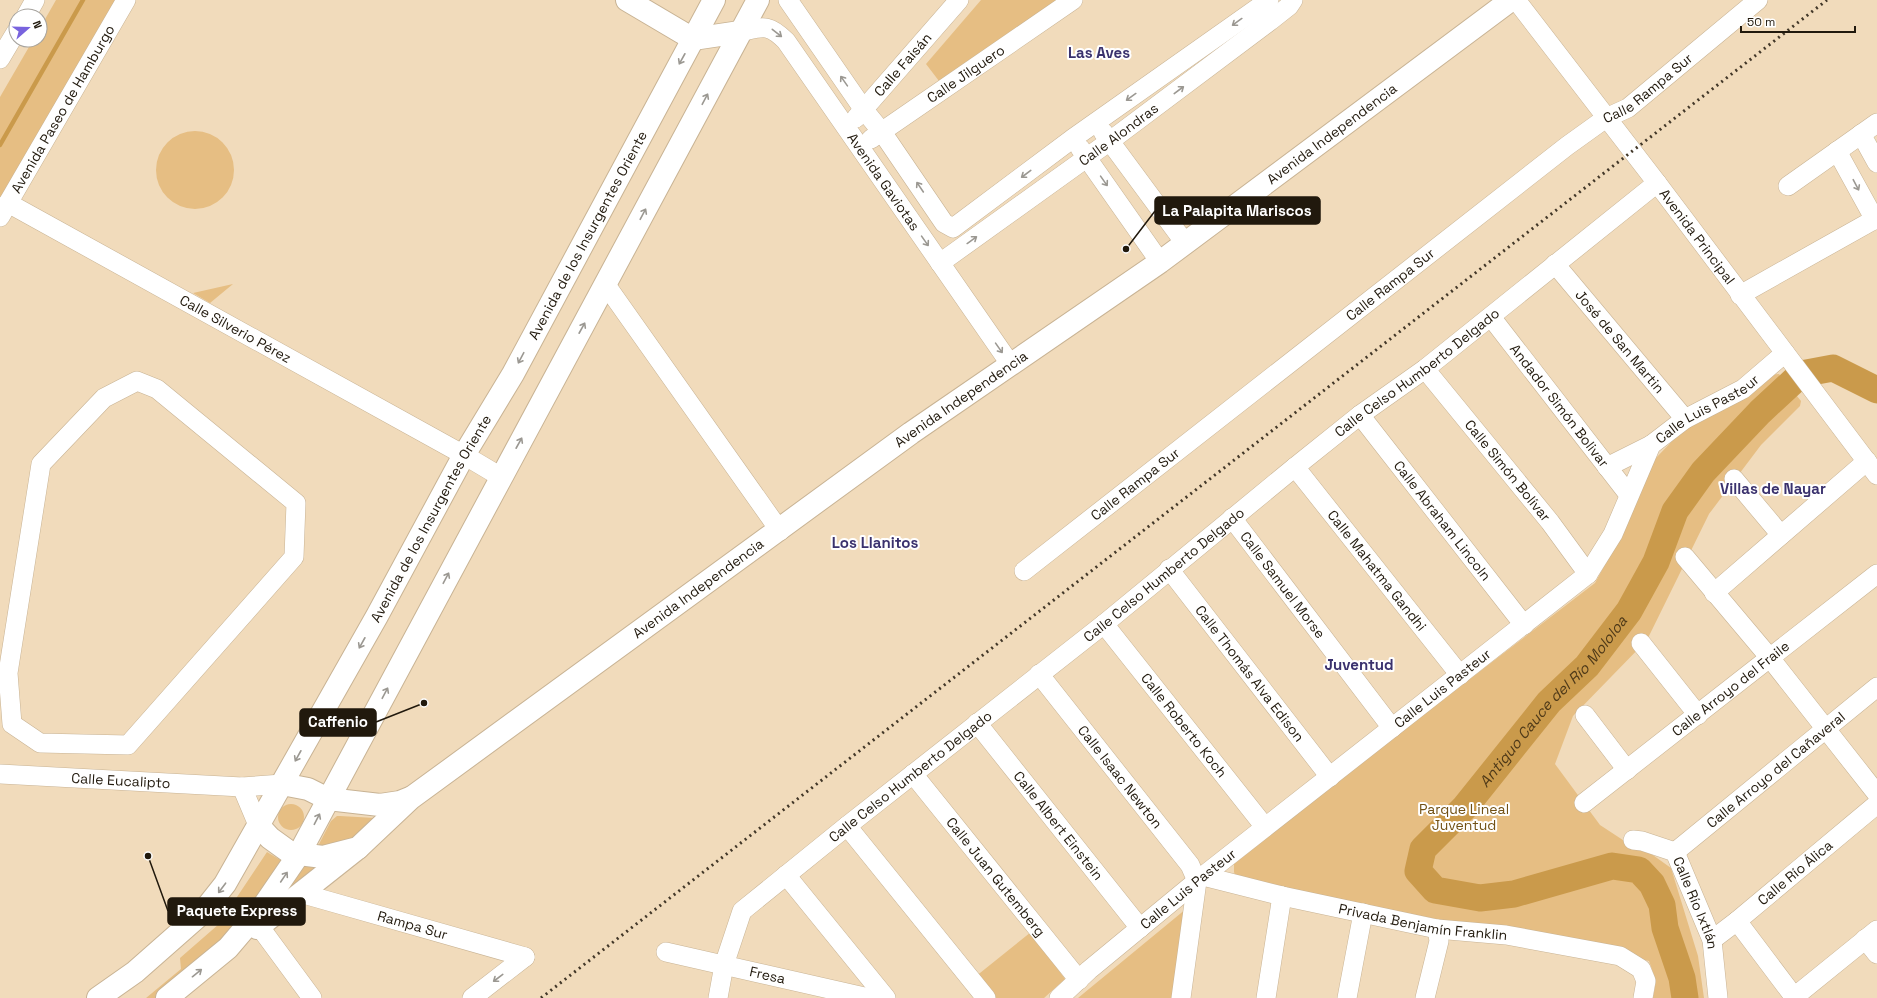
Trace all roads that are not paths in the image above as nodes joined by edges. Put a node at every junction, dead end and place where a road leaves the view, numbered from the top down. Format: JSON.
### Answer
{"nodes":[{"id":1,"x":126,"y":0,"type":"edge"},
{"id":2,"x":627,"y":0,"type":"edge"},
{"id":3,"x":714,"y":0,"type":"edge"},
{"id":4,"x":758,"y":0,"type":"edge"},
{"id":5,"x":788,"y":0,"type":"edge"},
{"id":6,"x":959,"y":0,"type":"edge"},
{"id":7,"x":1073,"y":0,"type":"edge"},
{"id":8,"x":1511,"y":0,"type":"edge"},
{"id":9,"x":1516,"y":0,"type":"edge"},
{"id":10,"x":1758,"y":0,"type":"edge"},
{"id":11,"x":1261,"y":2,"type":"edge"},
{"id":12,"x":1289,"y":2,"type":"edge"},
{"id":13,"x":1270,"y":21,"type":"junction"},
{"id":14,"x":740,"y":32,"type":"junction"},
{"id":15,"x":693,"y":39,"type":"junction"},
{"id":16,"x":8,"y":46,"type":"edge"},
{"id":17,"x":0,"y":59,"type":"edge"},
{"id":18,"x":864,"y":110,"type":"junction"},
{"id":19,"x":1606,"y":118,"type":"junction"},
{"id":20,"x":1095,"y":123,"type":"junction"},
{"id":21,"x":1877,"y":123,"type":"edge"},
{"id":22,"x":845,"y":128,"type":"junction"},
{"id":23,"x":882,"y":132,"type":"junction"},
{"id":24,"x":1861,"y":134,"type":"junction"},
{"id":25,"x":1072,"y":139,"type":"junction"},
{"id":26,"x":1110,"y":141,"type":"junction"},
{"id":27,"x":859,"y":146,"type":"junction"},
{"id":28,"x":1838,"y":151,"type":"junction"},
{"id":29,"x":1087,"y":157,"type":"junction"},
{"id":30,"x":1877,"y":163,"type":"edge"},
{"id":31,"x":1657,"y":184,"type":"junction"},
{"id":32,"x":1788,"y":186,"type":"dead end"},
{"id":33,"x":4,"y":210,"type":"edge"},
{"id":34,"x":1876,"y":219,"type":"edge"},
{"id":35,"x":952,"y":228,"type":"joint"},
{"id":36,"x":1185,"y":243,"type":"junction"},
{"id":37,"x":1160,"y":262,"type":"junction"},
{"id":38,"x":940,"y":263,"type":"junction"},
{"id":39,"x":1555,"y":264,"type":"junction"},
{"id":40,"x":606,"y":284,"type":"junction"},
{"id":41,"x":1740,"y":295,"type":"junction"},
{"id":42,"x":1491,"y":317,"type":"junction"},
{"id":43,"x":1788,"y":357,"type":"junction"},
{"id":44,"x":1011,"y":365,"type":"junction"},
{"id":45,"x":1425,"y":369,"type":"junction"},
{"id":46,"x":1360,"y":415,"type":"junction"},
{"id":47,"x":1685,"y":418,"type":"junction"},
{"id":48,"x":1651,"y":445,"type":"junction"},
{"id":49,"x":464,"y":455,"type":"junction"},
{"id":50,"x":1294,"y":467,"type":"junction"},
{"id":51,"x":1607,"y":467,"type":"junction"},
{"id":52,"x":1872,"y":468,"type":"edge"},
{"id":53,"x":501,"y":477,"type":"junction"},
{"id":54,"x":1734,"y":479,"type":"dead end"},
{"id":55,"x":1629,"y":495,"type":"junction"},
{"id":56,"x":1232,"y":518,"type":"junction"},
{"id":57,"x":780,"y":531,"type":"junction"},
{"id":58,"x":1780,"y":535,"type":"junction"},
{"id":59,"x":1685,"y":557,"type":"dead end"},
{"id":60,"x":1169,"y":569,"type":"junction"},
{"id":61,"x":1024,"y":571,"type":"dead end"},
{"id":62,"x":1588,"y":574,"type":"junction"},
{"id":63,"x":1877,"y":574,"type":"edge"},
{"id":64,"x":1714,"y":593,"type":"junction"},
{"id":65,"x":1104,"y":624,"type":"junction"},
{"id":66,"x":1524,"y":625,"type":"junction"},
{"id":67,"x":1641,"y":644,"type":"dead end"},
{"id":68,"x":1770,"y":658,"type":"junction"},
{"id":69,"x":4,"y":673,"type":"edge"},
{"id":70,"x":1039,"y":674,"type":"junction"},
{"id":71,"x":1460,"y":675,"type":"junction"},
{"id":72,"x":1877,"y":687,"type":"edge"},
{"id":73,"x":1585,"y":715,"type":"dead end"},
{"id":74,"x":1698,"y":715,"type":"junction"},
{"id":75,"x":977,"y":723,"type":"junction"},
{"id":76,"x":1392,"y":728,"type":"junction"},
{"id":77,"x":1826,"y":729,"type":"junction"},
{"id":78,"x":1627,"y":770,"type":"junction"},
{"id":79,"x":0,"y":774,"type":"edge"},
{"id":80,"x":913,"y":774,"type":"junction"},
{"id":81,"x":1330,"y":777,"type":"junction"},
{"id":82,"x":282,"y":784,"type":"junction"},
{"id":83,"x":242,"y":787,"type":"junction"},
{"id":84,"x":1877,"y":794,"type":"edge"},
{"id":85,"x":411,"y":798,"type":"junction"},
{"id":86,"x":328,"y":799,"type":"junction"},
{"id":87,"x":1584,"y":803,"type":"dead end"},
{"id":88,"x":1877,"y":804,"type":"edge"},
{"id":89,"x":258,"y":825,"type":"junction"},
{"id":90,"x":847,"y":826,"type":"junction"},
{"id":91,"x":1266,"y":827,"type":"junction"},
{"id":92,"x":1633,"y":840,"type":"dead end"},
{"id":93,"x":358,"y":848,"type":"junction"},
{"id":94,"x":1675,"y":852,"type":"junction"},
{"id":95,"x":299,"y":854,"type":"junction"},
{"id":96,"x":786,"y":875,"type":"junction"},
{"id":97,"x":1200,"y":879,"type":"junction"},
{"id":98,"x":300,"y":893,"type":"junction"},
{"id":99,"x":1282,"y":896,"type":"junction"},
{"id":100,"x":1363,"y":913,"type":"junction"},
{"id":101,"x":1737,"y":921,"type":"junction"},
{"id":102,"x":259,"y":926,"type":"junction"},
{"id":103,"x":1140,"y":928,"type":"junction"},
{"id":104,"x":1437,"y":928,"type":"junction"},
{"id":105,"x":1871,"y":935,"type":"edge"},
{"id":106,"x":1712,"y":940,"type":"junction"},
{"id":107,"x":228,"y":948,"type":"junction"},
{"id":108,"x":666,"y":952,"type":"dead end"},
{"id":109,"x":1877,"y":954,"type":"edge"},
{"id":110,"x":724,"y":965,"type":"junction"},
{"id":111,"x":1079,"y":980,"type":"junction"},
{"id":112,"x":110,"y":995,"type":"edge"},
{"id":113,"x":167,"y":998,"type":"edge"},
{"id":114,"x":312,"y":998,"type":"edge"},
{"id":115,"x":472,"y":998,"type":"edge"},
{"id":116,"x":718,"y":998,"type":"edge"},
{"id":117,"x":869,"y":998,"type":"edge"},
{"id":118,"x":886,"y":998,"type":"edge"},
{"id":119,"x":986,"y":998,"type":"edge"},
{"id":120,"x":1059,"y":998,"type":"edge"},
{"id":121,"x":1181,"y":998,"type":"edge"},
{"id":122,"x":1266,"y":998,"type":"edge"},
{"id":123,"x":1347,"y":998,"type":"edge"},
{"id":124,"x":1425,"y":998,"type":"edge"},
{"id":125,"x":1643,"y":998,"type":"edge"},
{"id":126,"x":1718,"y":998,"type":"edge"},
{"id":127,"x":1794,"y":998,"type":"edge"}],
"edges":[{"from":1,"to":33,"type":"street","name":"Avenida Paseo de Hamburgo"},
{"from":2,"to":15,"type":"main road"},
{"from":3,"to":15,"type":"main road","name":"Avenida de los Insurgentes Oriente"},
{"from":4,"to":14,"type":"main road"},
{"from":18,"to":5,"type":"street","name":"Avenida Gaviotas","one_way":true},
{"from":6,"to":18,"type":"street","name":"Calle Faisán"},
{"from":7,"to":23,"type":"street","name":"Calle Jilguero"},
{"from":8,"to":36,"type":"main road","name":"Avenida Independencia"},
{"from":9,"to":19,"type":"street","name":"Avenida Principal"},
{"from":10,"to":19,"type":"street","name":"Calle Rampa Sur"},
{"from":11,"to":13,"type":"street"},
{"from":11,"to":20,"type":"street","name":"Calle Alondras","one_way":true},
{"from":12,"to":13,"type":"street","name":"Calle Alondras"},
{"from":26,"to":13,"type":"street","name":"Calle Alondras","one_way":true},
{"from":14,"to":15,"type":"main road"},
{"from":14,"to":22,"type":"street","name":"Avenida Gaviotas","one_way":true},
{"from":40,"to":14,"type":"main road","one_way":true},
{"from":15,"to":49,"type":"main road","name":"Avenida de los Insurgentes Oriente","one_way":true},
{"from":16,"to":17,"type":"street"},
{"from":18,"to":22,"type":"street","name":"Calle Faisán"},
{"from":18,"to":23,"type":"street","name":"Avenida Gaviotas"},
{"from":19,"to":31,"type":"street","name":"Avenida Principal"},
{"from":19,"to":61,"type":"street","name":"Calle Rampa Sur"},
{"from":20,"to":25,"type":"street","name":"Calle Alondras"},
{"from":20,"to":26,"type":"street"},
{"from":21,"to":24,"type":"street"},
{"from":22,"to":27,"type":"street","name":"Avenida Gaviotas"},
{"from":23,"to":27,"type":"street","name":"Calle Jilguero"},
{"from":35,"to":23,"type":"street","name":"Avenida Gaviotas","one_way":true},
{"from":24,"to":28,"type":"street"},
{"from":24,"to":30,"type":"street"},
{"from":25,"to":29,"type":"street"},
{"from":25,"to":35,"type":"street","name":"Calle Alondras","one_way":true},
{"from":26,"to":29,"type":"street","name":"Calle Alondras"},
{"from":26,"to":36,"type":"street"},
{"from":27,"to":38,"type":"street","name":"Avenida Gaviotas","one_way":true},
{"from":28,"to":32,"type":"street"},
{"from":28,"to":34,"type":"street","one_way":true},
{"from":29,"to":37,"type":"street","one_way":true},
{"from":38,"to":29,"type":"street","name":"Calle Alondras","one_way":true},
{"from":31,"to":39,"type":"street","name":"Calle Celso Humberto Delgado"},
{"from":31,"to":41,"type":"street","name":"Avenida Principal"},
{"from":33,"to":49,"type":"street","name":"Calle Silverio Pérez"},
{"from":34,"to":41,"type":"street"},
{"from":36,"to":37,"type":"main road","name":"Avenida Independencia"},
{"from":37,"to":44,"type":"main road","name":"Avenida Independencia"},
{"from":38,"to":44,"type":"street","name":"Avenida Gaviotas","one_way":true},
{"from":39,"to":42,"type":"street","name":"Calle Celso Humberto Delgado"},
{"from":39,"to":47,"type":"street","name":"José de San Martin"},
{"from":53,"to":40,"type":"main road","one_way":true},
{"from":40,"to":57,"type":"street"},
{"from":41,"to":43,"type":"street","name":"Avenida Principal"},
{"from":42,"to":45,"type":"street","name":"Calle Celso Humberto Delgado"},
{"from":42,"to":51,"type":"street","name":"Andador Simón Bolivar"},
{"from":43,"to":47,"type":"street","name":"Calle Luis Pasteur"},
{"from":43,"to":52,"type":"street","name":"Avenida Principal"},
{"from":44,"to":57,"type":"main road","name":"Avenida Independencia"},
{"from":45,"to":46,"type":"street","name":"Calle Celso Humberto Delgado"},
{"from":45,"to":62,"type":"street","name":"Calle Simón Bolívar"},
{"from":46,"to":50,"type":"street","name":"Calle Celso Humberto Delgado"},
{"from":46,"to":66,"type":"street","name":"Calle Abraham Lincoln"},
{"from":47,"to":48,"type":"street","name":"Calle Luis Pasteur"},
{"from":48,"to":51,"type":"street"},
{"from":48,"to":55,"type":"street","name":"Calle Luis Pasteur"},
{"from":49,"to":53,"type":"street","name":"Calle Silverio Pérez"},
{"from":49,"to":82,"type":"main road","name":"Avenida de los Insurgentes Oriente","one_way":true},
{"from":50,"to":56,"type":"street","name":"Calle Celso Humberto Delgado"},
{"from":50,"to":71,"type":"street","name":"Calle Mahatma Gandhi"},
{"from":51,"to":55,"type":"street","name":"Andador Simón Bolivar"},
{"from":52,"to":58,"type":"street"},
{"from":86,"to":53,"type":"main road","one_way":true},
{"from":54,"to":58,"type":"street"},
{"from":55,"to":62,"type":"street","name":"Calle Luis Pasteur"},
{"from":56,"to":60,"type":"street","name":"Calle Celso Humberto Delgado"},
{"from":56,"to":76,"type":"street","name":"Calle Samuel Morse"},
{"from":57,"to":85,"type":"main road","name":"Avenida Independencia"},
{"from":58,"to":64,"type":"street"},
{"from":59,"to":64,"type":"street"},
{"from":60,"to":65,"type":"street","name":"Calle Celso Humberto Delgado"},
{"from":60,"to":81,"type":"street","name":"Calle Thomás Alva Edison"},
{"from":62,"to":66,"type":"street","name":"Calle Luis Pasteur"},
{"from":63,"to":68,"type":"street","name":"Calle Arroyo del Fraile"},
{"from":64,"to":68,"type":"street"},
{"from":65,"to":70,"type":"street","name":"Calle Celso Humberto Delgado"},
{"from":65,"to":91,"type":"street","name":"Calle Roberto Koch"},
{"from":66,"to":71,"type":"street","name":"Calle Luis Pasteur"},
{"from":67,"to":74,"type":"street"},
{"from":68,"to":74,"type":"street","name":"Calle Arroyo del Fraile"},
{"from":68,"to":77,"type":"street"},
{"from":69,"to":69,"type":"street"},
{"from":70,"to":75,"type":"street","name":"Calle Celso Humberto Delgado"},
{"from":70,"to":97,"type":"street","name":"Calle Isaac Newton"},
{"from":71,"to":76,"type":"street","name":"Calle Luis Pasteur"},
{"from":72,"to":77,"type":"street","name":"Calle Arroyo del Cañaveral"},
{"from":73,"to":78,"type":"street"},
{"from":74,"to":78,"type":"street","name":"Calle Arroyo del Fraile"},
{"from":75,"to":80,"type":"street","name":"Calle Celso Humberto Delgado"},
{"from":75,"to":103,"type":"street","name":"Calle Albert Einstein"},
{"from":76,"to":81,"type":"street","name":"Calle Luis Pasteur"},
{"from":77,"to":84,"type":"street"},
{"from":77,"to":94,"type":"street","name":"Calle Arroyo del Cañaveral"},
{"from":78,"to":87,"type":"street","name":"Calle Arroyo del Fraile"},
{"from":79,"to":83,"type":"street","name":"Calle Eucalipto"},
{"from":80,"to":90,"type":"street","name":"Calle Celso Humberto Delgado"},
{"from":80,"to":111,"type":"street","name":"Calle Juan Gutemberg"},
{"from":81,"to":91,"type":"street","name":"Calle Luis Pasteur"},
{"from":82,"to":83,"type":"street","name":"Calle Eucalipto"},
{"from":82,"to":86,"type":"main road","name":"Calle Eucalipto"},
{"from":82,"to":89,"type":"main road","name":"Avenida de los Insurgentes Oriente"},
{"from":83,"to":89,"type":"street"},
{"from":85,"to":86,"type":"main road","name":"Avenida Independencia"},
{"from":85,"to":93,"type":"main road","name":"Avenida Independencia"},
{"from":95,"to":86,"type":"main road","one_way":true},
{"from":88,"to":101,"type":"street","name":"Calle Río Álica"},
{"from":89,"to":95,"type":"main road"},
{"from":89,"to":112,"type":"main road","name":"Avenida de los Insurgentes Oriente","one_way":true},
{"from":90,"to":96,"type":"street","name":"Calle Celso Humberto Delgado"},
{"from":90,"to":119,"type":"street"},
{"from":91,"to":97,"type":"street","name":"Calle Luis Pasteur"},
{"from":92,"to":94,"type":"street","name":"Calle Río Ixtlán"},
{"from":93,"to":95,"type":"main road"},
{"from":93,"to":98,"type":"main road","name":"Avenida Independencia"},
{"from":94,"to":106,"type":"street","name":"Calle Río Ixtlán"},
{"from":107,"to":95,"type":"main road","one_way":true},
{"from":96,"to":110,"type":"street","name":"Calle Celso Humberto Delgado"},
{"from":96,"to":118,"type":"street"},
{"from":97,"to":99,"type":"street","name":"Privada Benjamín Franklin"},
{"from":97,"to":103,"type":"street","name":"Calle Luis Pasteur"},
{"from":97,"to":121,"type":"street"},
{"from":98,"to":102,"type":"main road","name":"Avenida Independencia"},
{"from":98,"to":115,"type":"street","name":"Rampa Sur","one_way":true},
{"from":99,"to":100,"type":"street","name":"Privada Benjamín Franklin"},
{"from":99,"to":122,"type":"street"},
{"from":100,"to":104,"type":"street","name":"Privada Benjamín Franklin"},
{"from":100,"to":123,"type":"street"},
{"from":101,"to":106,"type":"street","name":"Calle Río Álica"},
{"from":101,"to":127,"type":"street"},
{"from":102,"to":107,"type":"main road","name":"Avenida Independencia"},
{"from":102,"to":114,"type":"street"},
{"from":103,"to":111,"type":"street","name":"Calle Luis Pasteur"},
{"from":104,"to":124,"type":"street"},
{"from":104,"to":125,"type":"street","name":"Privada Benjamín Franklin"},
{"from":105,"to":109,"type":"street"},
{"from":105,"to":127,"type":"street"},
{"from":106,"to":126,"type":"street","name":"Calle Río Ixtlán"},
{"from":113,"to":107,"type":"main road","one_way":true},
{"from":108,"to":110,"type":"street","name":"Fresa"},
{"from":110,"to":116,"type":"street","name":"Calle Celso Humberto Delgado"},
{"from":110,"to":117,"type":"street","name":"Fresa"},
{"from":111,"to":120,"type":"street","name":"Calle Luis Pasteur"}]}
